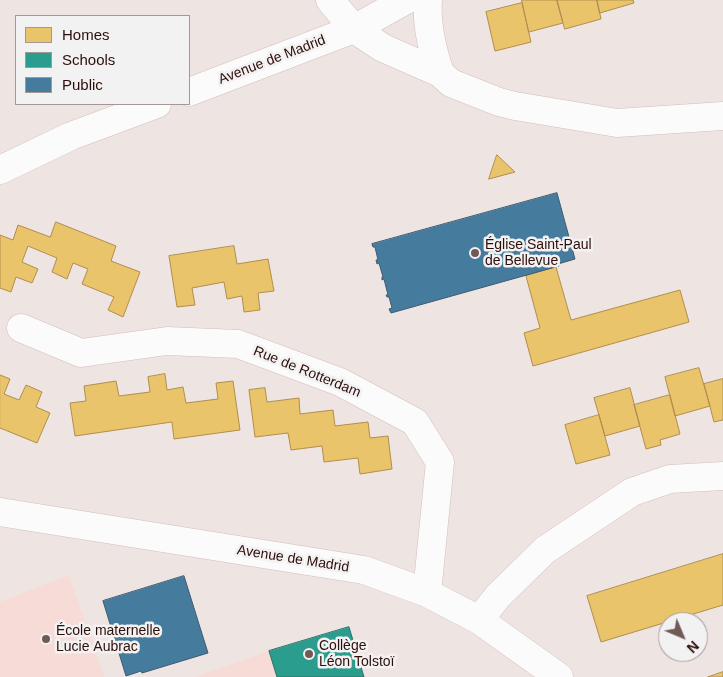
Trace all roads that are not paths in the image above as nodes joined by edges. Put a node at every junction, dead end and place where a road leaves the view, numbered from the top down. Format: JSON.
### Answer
{"nodes":[{"id":1,"x":330,"y":0,"type":"edge"},
{"id":2,"x":406,"y":0,"type":"edge"},
{"id":3,"x":428,"y":0,"type":"edge"},
{"id":4,"x":354,"y":29,"type":"junction"},
{"id":5,"x":440,"y":73,"type":"junction"},
{"id":6,"x":190,"y":92,"type":"edge"},
{"id":7,"x":154,"y":105,"type":"edge"},
{"id":8,"x":723,"y":116,"type":"edge"},
{"id":9,"x":0,"y":170,"type":"edge"},
{"id":10,"x":21,"y":328,"type":"dead end"},
{"id":11,"x":723,"y":476,"type":"edge"},
{"id":12,"x":0,"y":512,"type":"edge"},
{"id":13,"x":427,"y":592,"type":"junction"},
{"id":14,"x":479,"y":620,"type":"junction"},
{"id":15,"x":559,"y":677,"type":"edge"}],
"edges":[{"from":1,"to":4,"type":"street"},
{"from":2,"to":4,"type":"street","name":"Avenue de Madrid"},
{"from":3,"to":5,"type":"street"},
{"from":4,"to":5,"type":"street"},
{"from":4,"to":6,"type":"street","name":"Avenue de Madrid"},
{"from":5,"to":8,"type":"street"},
{"from":7,"to":9,"type":"street"},
{"from":10,"to":13,"type":"street","name":"Rue de Rotterdam"},
{"from":11,"to":14,"type":"street"},
{"from":12,"to":13,"type":"street","name":"Avenue de Madrid"},
{"from":13,"to":14,"type":"street","name":"Avenue de Madrid"},
{"from":14,"to":15,"type":"street","name":"Avenue de Madrid"}]}
